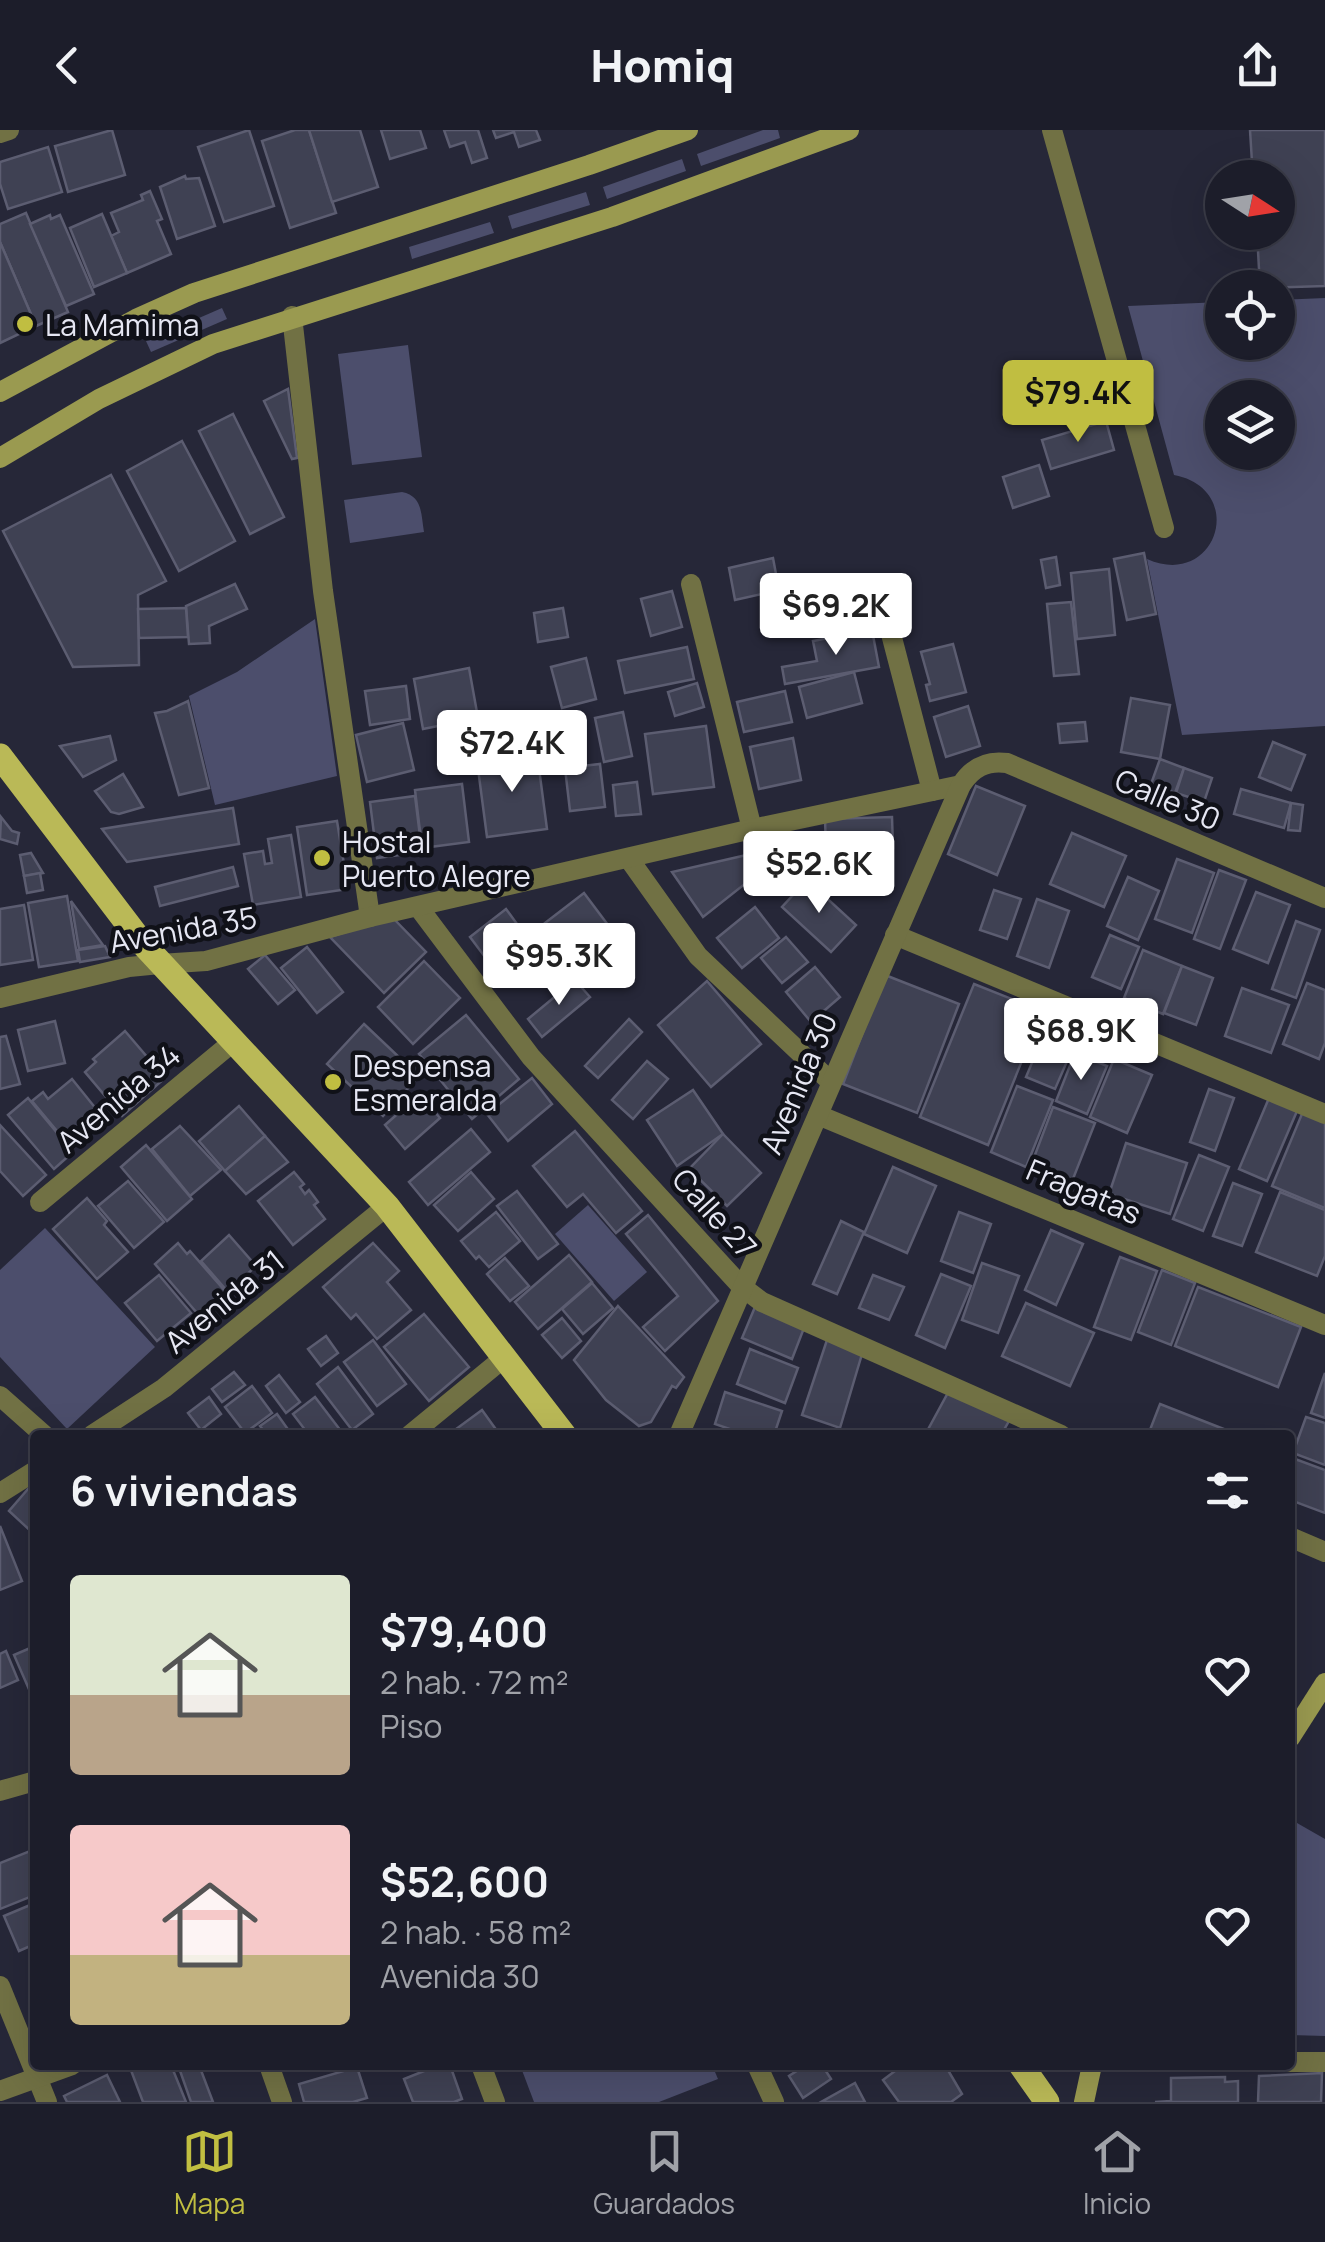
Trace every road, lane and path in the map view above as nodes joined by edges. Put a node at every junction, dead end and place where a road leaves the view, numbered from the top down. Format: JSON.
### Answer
{"nodes":[{"id":1,"x":9,"y":130,"type":"edge"},
{"id":2,"x":688,"y":130,"type":"edge"},
{"id":3,"x":849,"y":130,"type":"edge"},
{"id":4,"x":1052,"y":130,"type":"edge"},
{"id":5,"x":0,"y":132,"type":"edge"},
{"id":6,"x":292,"y":316,"type":"junction"},
{"id":7,"x":0,"y":392,"type":"edge"},
{"id":8,"x":32,"y":436,"type":"junction"},
{"id":9,"x":0,"y":458,"type":"edge"},
{"id":10,"x":0,"y":477,"type":"edge"},
{"id":11,"x":1164,"y":528,"type":"dead end"},
{"id":12,"x":691,"y":584,"type":"dead end"},
{"id":13,"x":878,"y":584,"type":"dead end"},
{"id":14,"x":0,"y":756,"type":"edge"},
{"id":15,"x":985,"y":764,"type":"joint"},
{"id":16,"x":960,"y":786,"type":"junction"},
{"id":17,"x":932,"y":791,"type":"junction"},
{"id":18,"x":752,"y":828,"type":"junction"},
{"id":19,"x":629,"y":859,"type":"junction"},
{"id":20,"x":1325,"y":898,"type":"edge"},
{"id":21,"x":418,"y":908,"type":"junction"},
{"id":22,"x":370,"y":917,"type":"junction"},
{"id":23,"x":895,"y":935,"type":"junction"},
{"id":24,"x":160,"y":964,"type":"junction"},
{"id":25,"x":0,"y":998,"type":"edge"},
{"id":26,"x":234,"y":1041,"type":"junction"},
{"id":27,"x":830,"y":1082,"type":"junction"},
{"id":28,"x":1325,"y":1114,"type":"edge"},
{"id":29,"x":818,"y":1115,"type":"junction"},
{"id":30,"x":40,"y":1202,"type":"dead end"},
{"id":31,"x":387,"y":1206,"type":"junction"},
{"id":32,"x":741,"y":1286,"type":"junction"},
{"id":33,"x":1325,"y":1326,"type":"edge"},
{"id":34,"x":504,"y":1357,"type":"junction"},
{"id":35,"x":0,"y":1396,"type":"edge"},
{"id":36,"x":38,"y":1430,"type":"edge"},
{"id":37,"x":100,"y":1430,"type":"edge"},
{"id":38,"x":416,"y":1430,"type":"edge"},
{"id":39,"x":560,"y":1430,"type":"edge"},
{"id":40,"x":681,"y":1430,"type":"edge"},
{"id":41,"x":1050,"y":1430,"type":"edge"},
{"id":42,"x":30,"y":1474,"type":"edge"},
{"id":43,"x":0,"y":1493,"type":"edge"},
{"id":44,"x":1295,"y":1539,"type":"edge"},
{"id":45,"x":1325,"y":1552,"type":"edge"},
{"id":46,"x":1325,"y":1683,"type":"edge"},
{"id":47,"x":1295,"y":1730,"type":"edge"},
{"id":48,"x":30,"y":1783,"type":"edge"},
{"id":49,"x":0,"y":1792,"type":"edge"},
{"id":50,"x":0,"y":1986,"type":"edge"},
{"id":51,"x":30,"y":2061,"type":"edge"},
{"id":52,"x":1295,"y":2062,"type":"edge"},
{"id":53,"x":1325,"y":2062,"type":"edge"},
{"id":54,"x":34,"y":2070,"type":"edge"},
{"id":55,"x":59,"y":2070,"type":"edge"},
{"id":56,"x":271,"y":2070,"type":"edge"},
{"id":57,"x":482,"y":2070,"type":"edge"},
{"id":58,"x":759,"y":2070,"type":"edge"},
{"id":59,"x":1025,"y":2070,"type":"edge"},
{"id":60,"x":1091,"y":2070,"type":"edge"},
{"id":61,"x":37,"y":2078,"type":"junction"},
{"id":62,"x":0,"y":2091,"type":"edge"},
{"id":63,"x":46,"y":2102,"type":"edge"},
{"id":64,"x":282,"y":2102,"type":"edge"},
{"id":65,"x":496,"y":2102,"type":"edge"},
{"id":66,"x":774,"y":2102,"type":"edge"},
{"id":67,"x":1047,"y":2102,"type":"edge"},
{"id":68,"x":1084,"y":2102,"type":"edge"}],
"edges":[{"from":1,"to":5,"type":"street"},
{"from":2,"to":7,"type":"main road"},
{"from":3,"to":6,"type":"main road"},
{"from":4,"to":11,"type":"street"},
{"from":6,"to":8,"type":"main road"},
{"from":6,"to":22,"type":"street"},
{"from":8,"to":9,"type":"main road"},
{"from":8,"to":10,"type":"main road"},
{"from":12,"to":18,"type":"street"},
{"from":13,"to":17,"type":"street"},
{"from":14,"to":24,"type":"main road"},
{"from":15,"to":16,"type":"street","name":"Avenida 30"},
{"from":15,"to":20,"type":"street","name":"Calle 30"},
{"from":16,"to":17,"type":"street","name":"Avenida 35"},
{"from":16,"to":23,"type":"street","name":"Avenida 30"},
{"from":17,"to":18,"type":"street","name":"Avenida 35"},
{"from":18,"to":19,"type":"street","name":"Avenida 35"},
{"from":19,"to":21,"type":"street","name":"Avenida 35"},
{"from":19,"to":27,"type":"street"},
{"from":21,"to":22,"type":"street","name":"Avenida 35"},
{"from":21,"to":32,"type":"street","name":"Calle 27"},
{"from":22,"to":24,"type":"street","name":"Avenida 35"},
{"from":23,"to":27,"type":"street","name":"Avenida 30"},
{"from":23,"to":28,"type":"street"},
{"from":24,"to":25,"type":"street","name":"Avenida 35"},
{"from":24,"to":26,"type":"main road"},
{"from":26,"to":30,"type":"street","name":"Avenida 34"},
{"from":26,"to":31,"type":"main road"},
{"from":27,"to":29,"type":"street","name":"Avenida 30"},
{"from":29,"to":32,"type":"street","name":"Avenida 30"},
{"from":29,"to":33,"type":"street","name":"Fragatas"},
{"from":31,"to":34,"type":"main road"},
{"from":31,"to":37,"type":"street","name":"Avenida 31"},
{"from":32,"to":40,"type":"street","name":"Avenida 30"},
{"from":32,"to":41,"type":"street","name":"Calle 27"},
{"from":34,"to":38,"type":"street"},
{"from":34,"to":39,"type":"main road"},
{"from":35,"to":36,"type":"street"},
{"from":42,"to":43,"type":"street"},
{"from":44,"to":45,"type":"street"},
{"from":46,"to":47,"type":"main road"},
{"from":48,"to":49,"type":"street"},
{"from":50,"to":51,"type":"street"},
{"from":52,"to":53,"type":"street"},
{"from":54,"to":61,"type":"street"},
{"from":55,"to":61,"type":"street"},
{"from":56,"to":64,"type":"street"},
{"from":57,"to":65,"type":"street"},
{"from":58,"to":66,"type":"street"},
{"from":59,"to":67,"type":"main road"},
{"from":60,"to":68,"type":"main road"},
{"from":61,"to":62,"type":"street"},
{"from":61,"to":63,"type":"street"}]}
